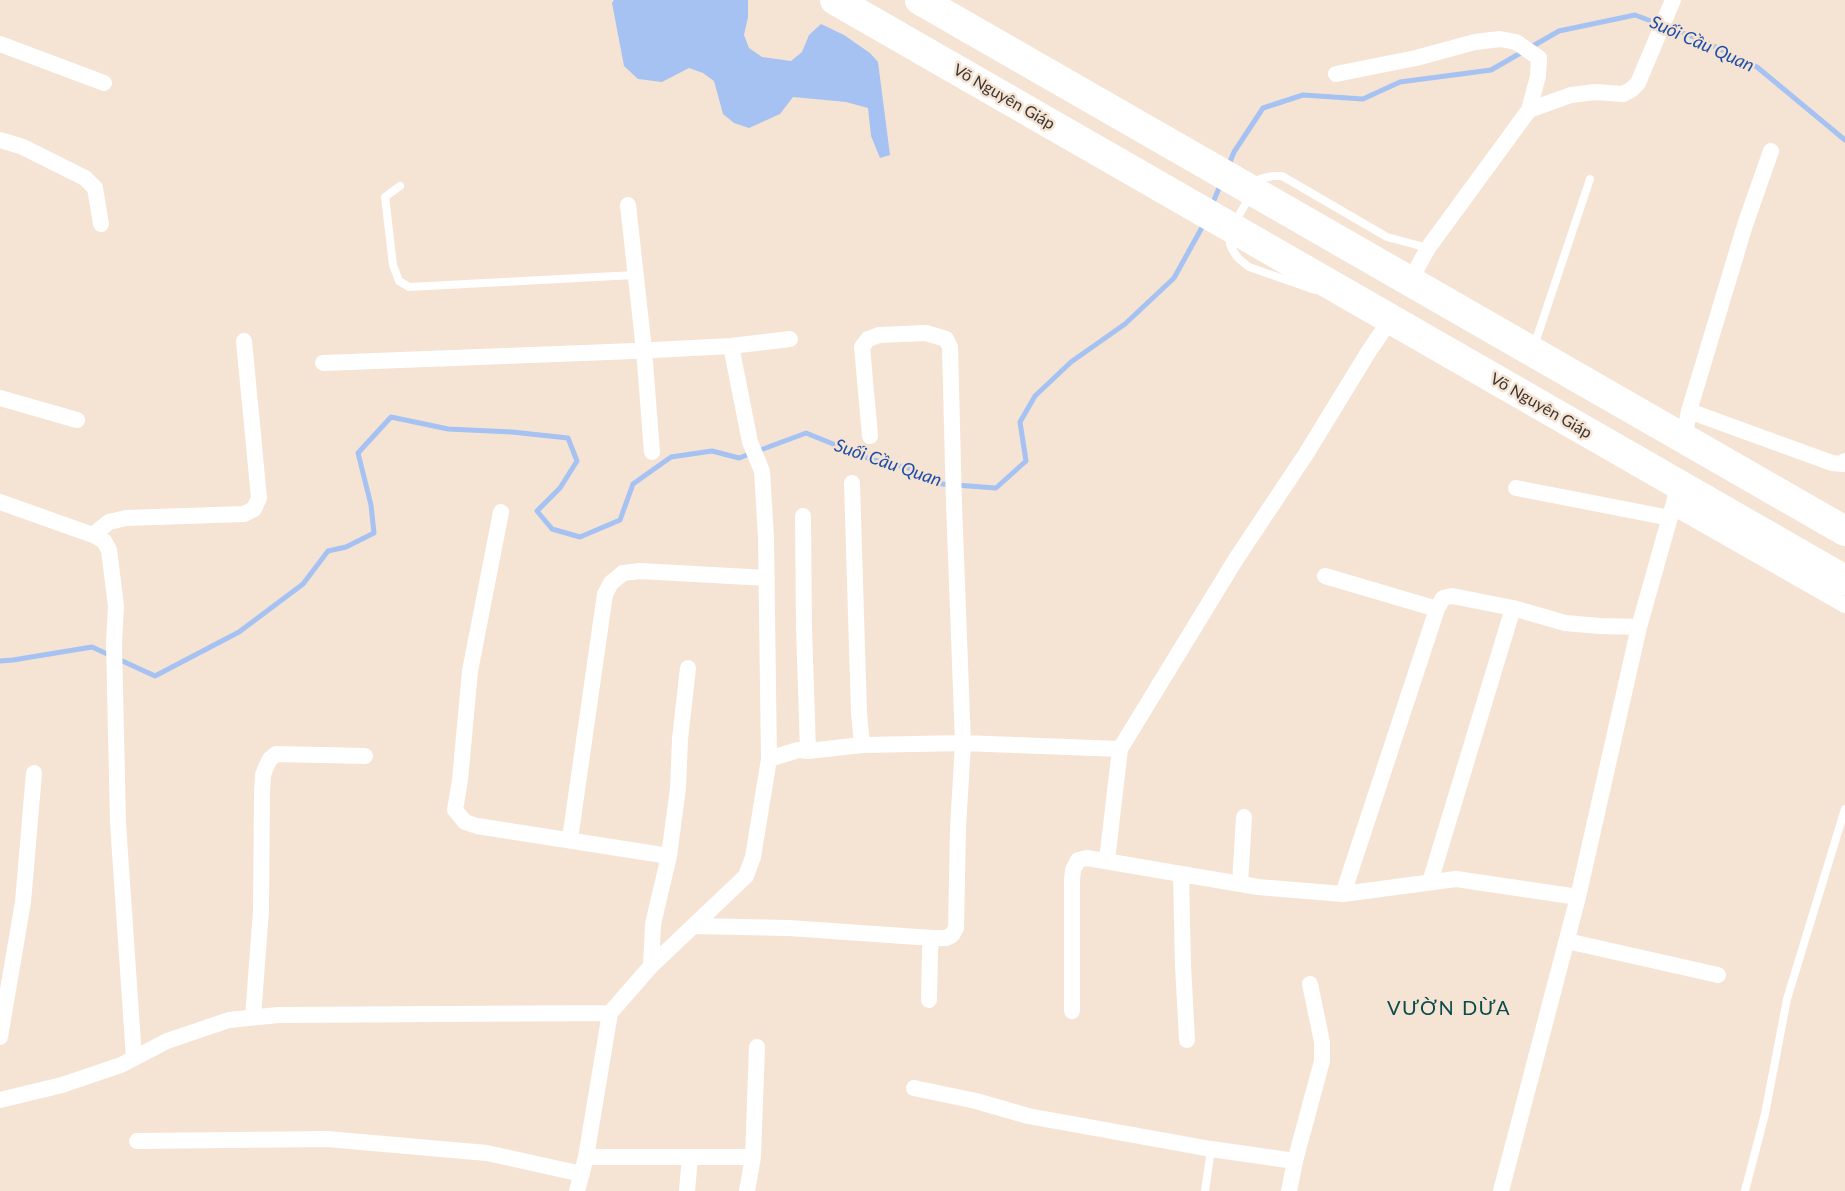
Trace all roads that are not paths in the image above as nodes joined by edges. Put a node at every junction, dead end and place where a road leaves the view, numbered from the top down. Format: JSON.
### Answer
{"nodes":[{"id":1,"x":835,"y":0,"type":"edge"},
{"id":2,"x":921,"y":0,"type":"edge"},
{"id":3,"x":1670,"y":8,"type":"edge"},
{"id":4,"x":0,"y":44,"type":"edge"},
{"id":5,"x":1336,"y":74,"type":"dead end"},
{"id":6,"x":104,"y":83,"type":"dead end"},
{"id":7,"x":1529,"y":110,"type":"junction"},
{"id":8,"x":0,"y":140,"type":"edge"},
{"id":9,"x":1771,"y":151,"type":"dead end"},
{"id":10,"x":1590,"y":179,"type":"dead end"},
{"id":11,"x":400,"y":186,"type":"dead end"},
{"id":12,"x":628,"y":205,"type":"dead end"},
{"id":13,"x":101,"y":224,"type":"dead end"},
{"id":14,"x":1428,"y":248,"type":"junction"},
{"id":15,"x":635,"y":275,"type":"junction"},
{"id":16,"x":1410,"y":281,"type":"junction"},
{"id":17,"x":1321,"y":293,"type":"dead end"},
{"id":18,"x":1338,"y":300,"type":"dead end"},
{"id":19,"x":1389,"y":323,"type":"junction"},
{"id":20,"x":790,"y":339,"type":"dead end"},
{"id":21,"x":244,"y":341,"type":"dead end"},
{"id":22,"x":731,"y":346,"type":"junction"},
{"id":23,"x":644,"y":350,"type":"junction"},
{"id":24,"x":1532,"y":351,"type":"junction"},
{"id":25,"x":324,"y":363,"type":"dead end"},
{"id":26,"x":0,"y":398,"type":"edge"},
{"id":27,"x":77,"y":420,"type":"dead end"},
{"id":28,"x":1686,"y":425,"type":"junction"},
{"id":29,"x":870,"y":436,"type":"dead end"},
{"id":30,"x":652,"y":452,"type":"dead end"},
{"id":31,"x":1845,"y":461,"type":"edge"},
{"id":32,"x":852,"y":483,"type":"dead end"},
{"id":33,"x":1516,"y":488,"type":"dead end"},
{"id":34,"x":0,"y":502,"type":"edge"},
{"id":35,"x":1674,"y":503,"type":"junction"},
{"id":36,"x":501,"y":512,"type":"dead end"},
{"id":37,"x":804,"y":516,"type":"dead end"},
{"id":38,"x":1845,"y":531,"type":"edge"},
{"id":39,"x":93,"y":535,"type":"junction"},
{"id":40,"x":1325,"y":576,"type":"dead end"},
{"id":41,"x":767,"y":578,"type":"junction"},
{"id":42,"x":1845,"y":580,"type":"edge"},
{"id":43,"x":1845,"y":605,"type":"edge"},
{"id":44,"x":1512,"y":608,"type":"junction"},
{"id":45,"x":1437,"y":609,"type":"junction"},
{"id":46,"x":1639,"y":627,"type":"junction"},
{"id":47,"x":688,"y":668,"type":"dead end"},
{"id":48,"x":963,"y":743,"type":"junction"},
{"id":49,"x":862,"y":745,"type":"junction"},
{"id":50,"x":1120,"y":749,"type":"junction"},
{"id":51,"x":808,"y":751,"type":"junction"},
{"id":52,"x":366,"y":756,"type":"dead end"},
{"id":53,"x":769,"y":759,"type":"junction"},
{"id":54,"x":34,"y":772,"type":"dead end"},
{"id":55,"x":1845,"y":809,"type":"edge"},
{"id":56,"x":1244,"y":817,"type":"dead end"},
{"id":57,"x":570,"y":839,"type":"junction"},
{"id":58,"x":669,"y":856,"type":"junction"},
{"id":59,"x":1107,"y":860,"type":"junction"},
{"id":60,"x":1181,"y":875,"type":"junction"},
{"id":61,"x":1430,"y":882,"type":"junction"},
{"id":62,"x":1240,"y":884,"type":"junction"},
{"id":63,"x":1343,"y":894,"type":"junction"},
{"id":64,"x":1578,"y":897,"type":"junction"},
{"id":65,"x":694,"y":926,"type":"junction"},
{"id":66,"x":933,"y":938,"type":"junction"},
{"id":67,"x":1567,"y":941,"type":"junction"},
{"id":68,"x":651,"y":966,"type":"junction"},
{"id":69,"x":1718,"y":975,"type":"dead end"},
{"id":70,"x":1310,"y":984,"type":"dead end"},
{"id":71,"x":929,"y":1000,"type":"dead end"},
{"id":72,"x":1072,"y":1011,"type":"dead end"},
{"id":73,"x":610,"y":1014,"type":"junction"},
{"id":74,"x":253,"y":1017,"type":"junction"},
{"id":75,"x":0,"y":1037,"type":"edge"},
{"id":76,"x":1187,"y":1040,"type":"dead end"},
{"id":77,"x":757,"y":1047,"type":"dead end"},
{"id":78,"x":134,"y":1058,"type":"junction"},
{"id":79,"x":914,"y":1088,"type":"dead end"},
{"id":80,"x":0,"y":1100,"type":"edge"},
{"id":81,"x":137,"y":1141,"type":"dead end"},
{"id":82,"x":1211,"y":1149,"type":"junction"},
{"id":83,"x":586,"y":1157,"type":"junction"},
{"id":84,"x":690,"y":1157,"type":"junction"},
{"id":85,"x":753,"y":1157,"type":"junction"},
{"id":86,"x":1295,"y":1161,"type":"junction"},
{"id":87,"x":582,"y":1174,"type":"junction"},
{"id":88,"x":577,"y":1191,"type":"edge"},
{"id":89,"x":687,"y":1191,"type":"edge"},
{"id":90,"x":747,"y":1191,"type":"edge"},
{"id":91,"x":1205,"y":1191,"type":"edge"},
{"id":92,"x":1289,"y":1191,"type":"edge"},
{"id":93,"x":1501,"y":1191,"type":"edge"},
{"id":94,"x":1745,"y":1191,"type":"edge"}],
"edges":[{"from":1,"to":19,"type":"highway","name":"Võ Nguyên Giáp"},
{"from":2,"to":16,"type":"highway"},
{"from":3,"to":7,"type":"street"},
{"from":4,"to":6,"type":"street"},
{"from":5,"to":7,"type":"street"},
{"from":7,"to":14,"type":"street"},
{"from":8,"to":13,"type":"street"},
{"from":9,"to":28,"type":"street"},
{"from":10,"to":24,"type":"lane"},
{"from":11,"to":15,"type":"lane"},
{"from":12,"to":15,"type":"street"},
{"from":14,"to":16,"type":"street"},
{"from":14,"to":17,"type":"lane"},
{"from":15,"to":23,"type":"street"},
{"from":16,"to":24,"type":"highway"},
{"from":18,"to":19,"type":"lane"},
{"from":19,"to":35,"type":"highway","name":"Võ Nguyên Giáp"},
{"from":19,"to":50,"type":"street"},
{"from":20,"to":22,"type":"street"},
{"from":21,"to":39,"type":"street"},
{"from":22,"to":23,"type":"street"},
{"from":22,"to":41,"type":"street"},
{"from":23,"to":25,"type":"street"},
{"from":23,"to":30,"type":"street"},
{"from":24,"to":28,"type":"highway"},
{"from":26,"to":27,"type":"street"},
{"from":28,"to":31,"type":"street"},
{"from":28,"to":38,"type":"highway"},
{"from":29,"to":48,"type":"street"},
{"from":32,"to":49,"type":"street"},
{"from":33,"to":35,"type":"street"},
{"from":34,"to":39,"type":"street"},
{"from":35,"to":42,"type":"highway","name":"Võ Nguyên Giáp"},
{"from":35,"to":43,"type":"street"},
{"from":35,"to":46,"type":"street"},
{"from":36,"to":57,"type":"street"},
{"from":37,"to":51,"type":"street"},
{"from":39,"to":78,"type":"street"},
{"from":40,"to":45,"type":"street"},
{"from":41,"to":53,"type":"street"},
{"from":41,"to":57,"type":"street"},
{"from":44,"to":45,"type":"street"},
{"from":44,"to":46,"type":"street"},
{"from":44,"to":61,"type":"street"},
{"from":45,"to":63,"type":"street"},
{"from":46,"to":64,"type":"street"},
{"from":47,"to":58,"type":"street"},
{"from":48,"to":49,"type":"street"},
{"from":48,"to":50,"type":"street"},
{"from":48,"to":66,"type":"street"},
{"from":49,"to":51,"type":"street"},
{"from":50,"to":59,"type":"street"},
{"from":51,"to":53,"type":"street"},
{"from":52,"to":74,"type":"street"},
{"from":53,"to":65,"type":"street"},
{"from":54,"to":75,"type":"street"},
{"from":55,"to":94,"type":"lane"},
{"from":56,"to":62,"type":"street"},
{"from":57,"to":58,"type":"street"},
{"from":58,"to":68,"type":"street"},
{"from":59,"to":60,"type":"street"},
{"from":59,"to":72,"type":"street"},
{"from":60,"to":62,"type":"street"},
{"from":60,"to":76,"type":"street"},
{"from":61,"to":63,"type":"street"},
{"from":61,"to":64,"type":"street"},
{"from":62,"to":63,"type":"street"},
{"from":64,"to":67,"type":"street"},
{"from":65,"to":66,"type":"street"},
{"from":65,"to":68,"type":"street"},
{"from":66,"to":71,"type":"street"},
{"from":67,"to":69,"type":"street"},
{"from":67,"to":93,"type":"street"},
{"from":68,"to":73,"type":"street"},
{"from":70,"to":86,"type":"street"},
{"from":73,"to":74,"type":"street"},
{"from":73,"to":83,"type":"street"},
{"from":74,"to":78,"type":"street"},
{"from":77,"to":85,"type":"street"},
{"from":78,"to":80,"type":"street"},
{"from":79,"to":82,"type":"street"},
{"from":81,"to":87,"type":"street"},
{"from":82,"to":86,"type":"street"},
{"from":82,"to":91,"type":"lane"},
{"from":83,"to":84,"type":"street"},
{"from":83,"to":87,"type":"street"},
{"from":84,"to":85,"type":"street"},
{"from":84,"to":89,"type":"street"},
{"from":85,"to":90,"type":"street"},
{"from":86,"to":92,"type":"street"},
{"from":87,"to":88,"type":"street"}]}
